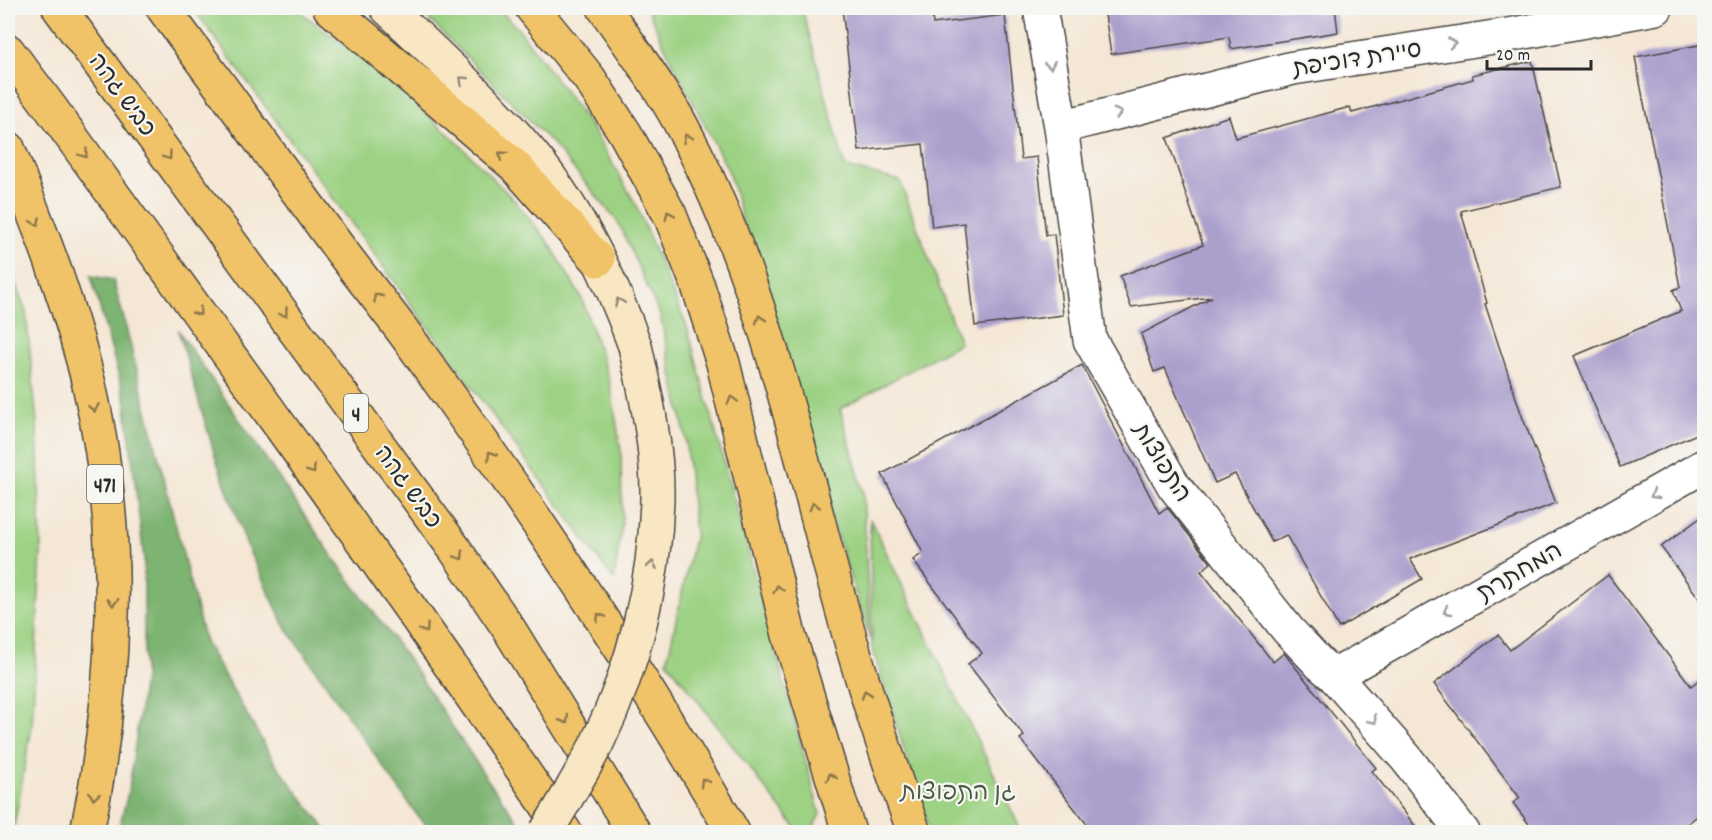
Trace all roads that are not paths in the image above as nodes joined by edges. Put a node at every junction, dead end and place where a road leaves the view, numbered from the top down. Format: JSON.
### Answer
{"nodes":[{"id":1,"x":59,"y":8,"type":"edge"},
{"id":2,"x":163,"y":8,"type":"edge"},
{"id":3,"x":330,"y":8,"type":"edge"},
{"id":4,"x":387,"y":8,"type":"edge"},
{"id":5,"x":532,"y":8,"type":"edge"},
{"id":6,"x":604,"y":8,"type":"edge"},
{"id":7,"x":1040,"y":8,"type":"edge"},
{"id":8,"x":1656,"y":8,"type":"edge"},
{"id":9,"x":8,"y":51,"type":"edge"},
{"id":10,"x":1061,"y":127,"type":"junction"},
{"id":11,"x":8,"y":148,"type":"edge"},
{"id":12,"x":598,"y":260,"type":"junction"},
{"id":13,"x":1704,"y":466,"type":"edge"},
{"id":14,"x":1334,"y":676,"type":"junction"},
{"id":15,"x":87,"y":832,"type":"edge"},
{"id":16,"x":546,"y":832,"type":"edge"},
{"id":17,"x":565,"y":832,"type":"edge"},
{"id":18,"x":634,"y":832,"type":"edge"},
{"id":19,"x":733,"y":832,"type":"edge"},
{"id":20,"x":849,"y":832,"type":"edge"},
{"id":21,"x":914,"y":832,"type":"edge"},
{"id":22,"x":1463,"y":832,"type":"edge"}],
"edges":[{"from":1,"to":18,"type":"highway","name":"כביש גהה","number":"4","one_way":true},
{"from":19,"to":2,"type":"highway","one_way":true},
{"from":12,"to":3,"type":"highway","one_way":true},
{"from":12,"to":4,"type":"main road","one_way":true},
{"from":20,"to":5,"type":"highway","one_way":true},
{"from":21,"to":6,"type":"highway","one_way":true},
{"from":7,"to":10,"type":"street","name":"התפוצות","one_way":true},
{"from":10,"to":8,"type":"street","name":"סיירת דוכיפת","one_way":true},
{"from":9,"to":17,"type":"highway","one_way":true},
{"from":10,"to":14,"type":"street","name":"התפוצות"},
{"from":11,"to":15,"type":"highway","number":"471","one_way":true},
{"from":16,"to":12,"type":"main road","one_way":true,"bridge":true},
{"from":13,"to":14,"type":"street","name":"המחתרת","one_way":true},
{"from":14,"to":22,"type":"street","name":"התפוצות","one_way":true}]}
